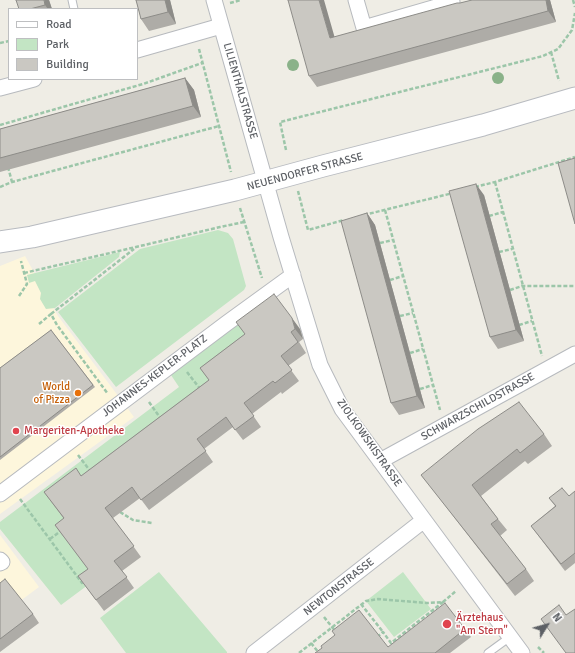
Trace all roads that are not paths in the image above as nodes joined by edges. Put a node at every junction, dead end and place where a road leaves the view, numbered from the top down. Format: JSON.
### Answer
{"nodes":[{"id":1,"x":214,"y":0,"type":"edge"},
{"id":2,"x":356,"y":0,"type":"edge"},
{"id":3,"x":456,"y":3,"type":"edge"},
{"id":4,"x":221,"y":26,"type":"junction"},
{"id":5,"x":138,"y":50,"type":"edge"},
{"id":6,"x":30,"y":80,"type":"edge"},
{"id":7,"x":0,"y":88,"type":"edge"},
{"id":8,"x":575,"y":98,"type":"edge"},
{"id":9,"x":266,"y":182,"type":"junction"},
{"id":10,"x":32,"y":237,"type":"junction"},
{"id":11,"x":0,"y":242,"type":"edge"},
{"id":12,"x":0,"y":249,"type":"edge"},
{"id":13,"x":292,"y":275,"type":"junction"},
{"id":14,"x":575,"y":354,"type":"edge"},
{"id":15,"x":380,"y":460,"type":"junction"},
{"id":16,"x":5,"y":490,"type":"edge"},
{"id":17,"x":424,"y":520,"type":"junction"},
{"id":18,"x":0,"y":560,"type":"edge"},
{"id":19,"x":0,"y":563,"type":"edge"},
{"id":20,"x":510,"y":636,"type":"junction"},
{"id":21,"x":254,"y":653,"type":"edge"},
{"id":22,"x":488,"y":653,"type":"edge"},
{"id":23,"x":522,"y":653,"type":"edge"}],
"edges":[{"from":1,"to":4,"type":"street","name":"LILIENTHALSTRASSE"},
{"from":2,"to":3,"type":"street"},
{"from":4,"to":5,"type":"street"},
{"from":4,"to":9,"type":"street","name":"LILIENTHALSTRASSE"},
{"from":6,"to":7,"type":"street"},
{"from":8,"to":9,"type":"street","name":"NEUENDORFER STRASSE"},
{"from":9,"to":10,"type":"street","name":"NEUENDORFER STRASSE"},
{"from":9,"to":13,"type":"street","name":"ZIOLKOWSKISTRASSE"},
{"from":10,"to":11,"type":"street","name":"NEUENDORFER STRASSE"},
{"from":10,"to":12,"type":"street","name":"NEUENDORFER STRASSE"},
{"from":13,"to":15,"type":"street","name":"ZIOLKOWSKISTRASSE"},
{"from":13,"to":16,"type":"street","name":"JOHANNES-KEPLER-PLATZ"},
{"from":14,"to":15,"type":"street","name":"SCHWARZSCHILDSTRASSE"},
{"from":15,"to":17,"type":"street","name":"ZIOLKOWSKISTRASSE"},
{"from":17,"to":20,"type":"street","name":"ZIOLKOWSKISTRASSE"},
{"from":17,"to":21,"type":"street","name":"NEWTONSTRASSE"},
{"from":18,"to":19,"type":"street"},
{"from":20,"to":22,"type":"lane"},
{"from":20,"to":23,"type":"street","name":"ZIOLKOWSKISTRASSE"}]}
